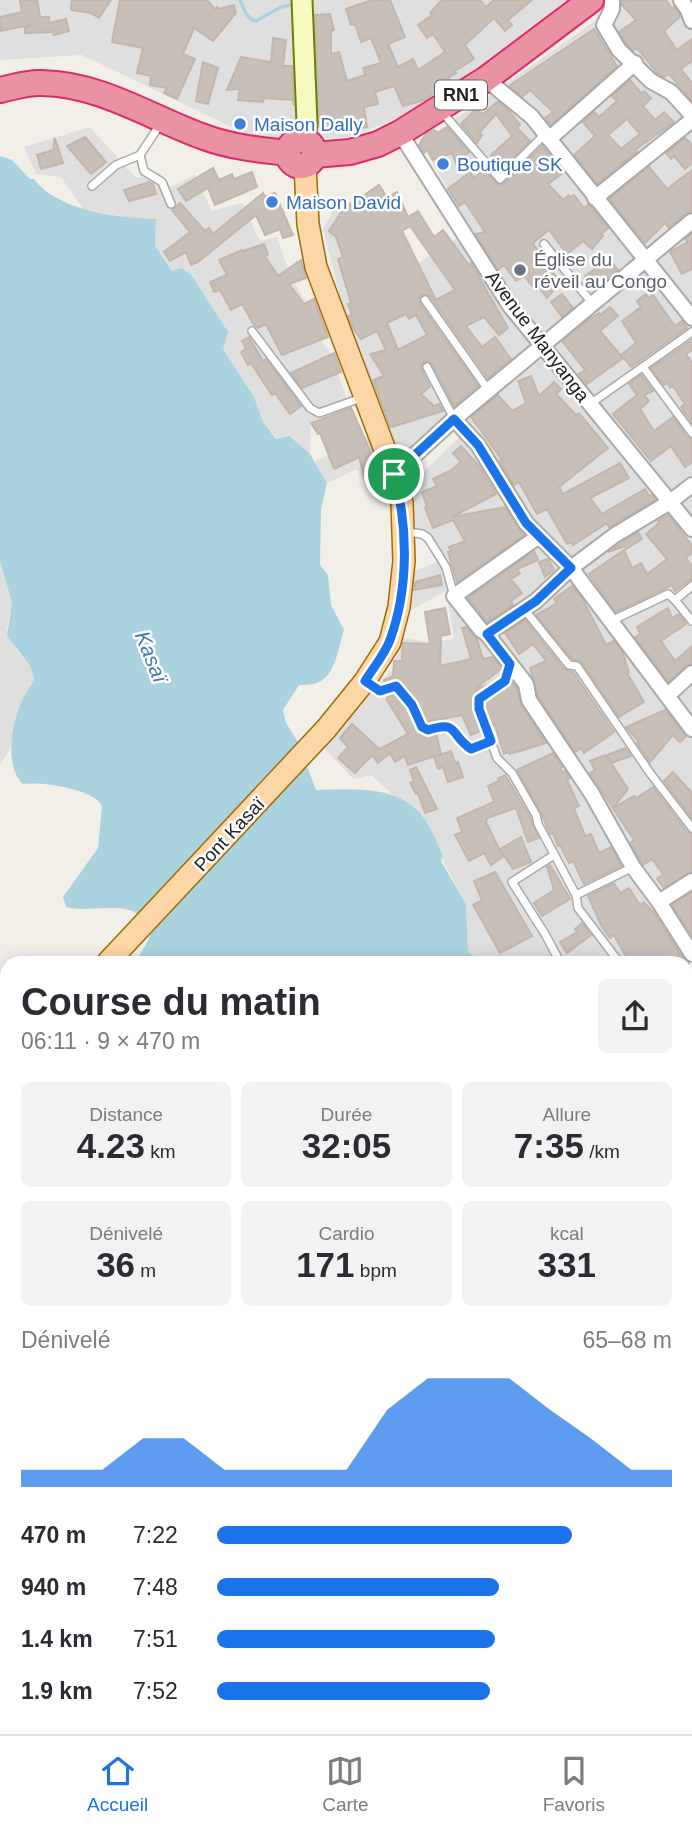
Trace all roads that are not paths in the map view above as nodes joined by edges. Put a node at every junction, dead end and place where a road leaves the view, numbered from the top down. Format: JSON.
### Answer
{"nodes":[{"id":1,"x":591,"y":0,"type":"edge"},
{"id":2,"x":612,"y":0,"type":"edge"},
{"id":3,"x":681,"y":0,"type":"edge"},
{"id":4,"x":302,"y":2,"type":"edge"},
{"id":5,"x":692,"y":21,"type":"edge"},
{"id":6,"x":635,"y":63,"type":"junction"},
{"id":7,"x":486,"y":79,"type":"junction"},
{"id":8,"x":0,"y":90,"type":"edge"},
{"id":9,"x":439,"y":109,"type":"junction"},
{"id":10,"x":692,"y":118,"type":"edge"},
{"id":11,"x":163,"y":119,"type":"junction"},
{"id":12,"x":400,"y":133,"type":"junction"},
{"id":13,"x":547,"y":137,"type":"junction"},
{"id":14,"x":303,"y":153,"type":"junction"},
{"id":15,"x":140,"y":155,"type":"junction"},
{"id":16,"x":92,"y":186,"type":"dead end"},
{"id":17,"x":595,"y":198,"type":"junction"},
{"id":18,"x":171,"y":204,"type":"dead end"},
{"id":19,"x":692,"y":221,"type":"edge"},
{"id":20,"x":544,"y":244,"type":"dead end"},
{"id":21,"x":643,"y":259,"type":"junction"},
{"id":22,"x":425,"y":300,"type":"dead end"},
{"id":23,"x":592,"y":303,"type":"junction"},
{"id":24,"x":692,"y":318,"type":"edge"},
{"id":25,"x":252,"y":331,"type":"dead end"},
{"id":26,"x":692,"y":332,"type":"edge"},
{"id":27,"x":543,"y":346,"type":"junction"},
{"id":28,"x":643,"y":366,"type":"junction"},
{"id":29,"x":427,"y":367,"type":"dead end"},
{"id":30,"x":489,"y":391,"type":"junction"},
{"id":31,"x":364,"y":396,"type":"junction"},
{"id":32,"x":589,"y":404,"type":"junction"},
{"id":33,"x":454,"y":419,"type":"junction"},
{"id":34,"x":692,"y":433,"type":"edge"},
{"id":35,"x":394,"y":474,"type":"junction"},
{"id":36,"x":692,"y":485,"type":"edge"},
{"id":37,"x":670,"y":502,"type":"junction"},
{"id":38,"x":692,"y":529,"type":"edge"},
{"id":39,"x":402,"y":532,"type":"junction"},
{"id":40,"x":539,"y":536,"type":"junction"},
{"id":41,"x":571,"y":568,"type":"junction"},
{"id":42,"x":692,"y":586,"type":"edge"},
{"id":43,"x":454,"y":596,"type":"junction"},
{"id":44,"x":675,"y":600,"type":"junction"},
{"id":45,"x":524,"y":610,"type":"junction"},
{"id":46,"x":610,"y":621,"type":"junction"},
{"id":47,"x":692,"y":621,"type":"edge"},
{"id":48,"x":487,"y":634,"type":"junction"},
{"id":49,"x":510,"y":664,"type":"junction"},
{"id":50,"x":692,"y":673,"type":"edge"},
{"id":51,"x":365,"y":681,"type":"junction"},
{"id":52,"x":667,"y":696,"type":"junction"},
{"id":53,"x":692,"y":729,"type":"edge"},
{"id":54,"x":491,"y":741,"type":"junction"},
{"id":55,"x":692,"y":828,"type":"edge"},
{"id":56,"x":555,"y":855,"type":"junction"},
{"id":57,"x":632,"y":867,"type":"junction"},
{"id":58,"x":692,"y":881,"type":"edge"},
{"id":59,"x":576,"y":895,"type":"junction"},
{"id":60,"x":659,"y":902,"type":"junction"},
{"id":61,"x":690,"y":948,"type":"edge"},
{"id":62,"x":114,"y":956,"type":"edge"},
{"id":63,"x":557,"y":956,"type":"edge"},
{"id":64,"x":615,"y":956,"type":"edge"}],
"edges":[{"from":1,"to":7,"type":"highway","number":"RN1"},
{"from":2,"to":6,"type":"street"},
{"from":3,"to":5,"type":"street"},
{"from":4,"to":14,"type":"main road"},
{"from":6,"to":10,"type":"street"},
{"from":6,"to":13,"type":"street"},
{"from":7,"to":9,"type":"highway","number":"RN1"},
{"from":7,"to":13,"type":"street"},
{"from":8,"to":11,"type":"highway","number":"RN1"},
{"from":9,"to":12,"type":"highway","number":"RN1"},
{"from":9,"to":13,"type":"lane"},
{"from":10,"to":17,"type":"street"},
{"from":11,"to":14,"type":"highway","number":"RN1"},
{"from":11,"to":15,"type":"lane"},
{"from":12,"to":14,"type":"highway","number":"RN1"},
{"from":12,"to":27,"type":"street","name":"Avenue Manyanga"},
{"from":13,"to":17,"type":"street"},
{"from":14,"to":31,"type":"main road","name":"Pont Kasaï"},
{"from":15,"to":16,"type":"lane"},
{"from":15,"to":18,"type":"lane"},
{"from":17,"to":21,"type":"street"},
{"from":19,"to":21,"type":"street"},
{"from":20,"to":23,"type":"lane"},
{"from":21,"to":23,"type":"street"},
{"from":21,"to":24,"type":"street"},
{"from":22,"to":30,"type":"lane"},
{"from":23,"to":27,"type":"street"},
{"from":25,"to":31,"type":"lane"},
{"from":26,"to":28,"type":"lane"},
{"from":27,"to":30,"type":"street"},
{"from":27,"to":32,"type":"street","name":"Avenue Manyanga"},
{"from":28,"to":32,"type":"lane"},
{"from":28,"to":34,"type":"lane"},
{"from":29,"to":33,"type":"lane"},
{"from":30,"to":33,"type":"street"},
{"from":31,"to":35,"type":"main road","name":"Pont Kasaï"},
{"from":32,"to":37,"type":"street","name":"Avenue Manyanga"},
{"from":33,"to":35,"type":"street"},
{"from":33,"to":40,"type":"street"},
{"from":35,"to":39,"type":"main road","name":"Pont Kasaï"},
{"from":36,"to":37,"type":"street"},
{"from":37,"to":38,"type":"street","name":"Avenue Manyanga"},
{"from":37,"to":41,"type":"street"},
{"from":39,"to":43,"type":"lane"},
{"from":39,"to":51,"type":"main road","name":"Pont Kasaï"},
{"from":40,"to":41,"type":"street"},
{"from":40,"to":43,"type":"street"},
{"from":41,"to":45,"type":"street"},
{"from":41,"to":46,"type":"street"},
{"from":42,"to":44,"type":"lane"},
{"from":43,"to":48,"type":"street"},
{"from":44,"to":46,"type":"lane"},
{"from":44,"to":47,"type":"lane"},
{"from":45,"to":48,"type":"street"},
{"from":45,"to":55,"type":"lane"},
{"from":46,"to":52,"type":"street"},
{"from":48,"to":49,"type":"street"},
{"from":49,"to":54,"type":"lane"},
{"from":49,"to":57,"type":"street"},
{"from":50,"to":52,"type":"street"},
{"from":51,"to":54,"type":"lane"},
{"from":51,"to":62,"type":"main road","name":"Pont Kasaï"},
{"from":52,"to":53,"type":"street"},
{"from":54,"to":56,"type":"lane"},
{"from":56,"to":59,"type":"lane"},
{"from":56,"to":63,"type":"lane"},
{"from":57,"to":59,"type":"lane"},
{"from":57,"to":60,"type":"street"},
{"from":58,"to":60,"type":"street"},
{"from":59,"to":64,"type":"lane"},
{"from":60,"to":61,"type":"street"}]}
